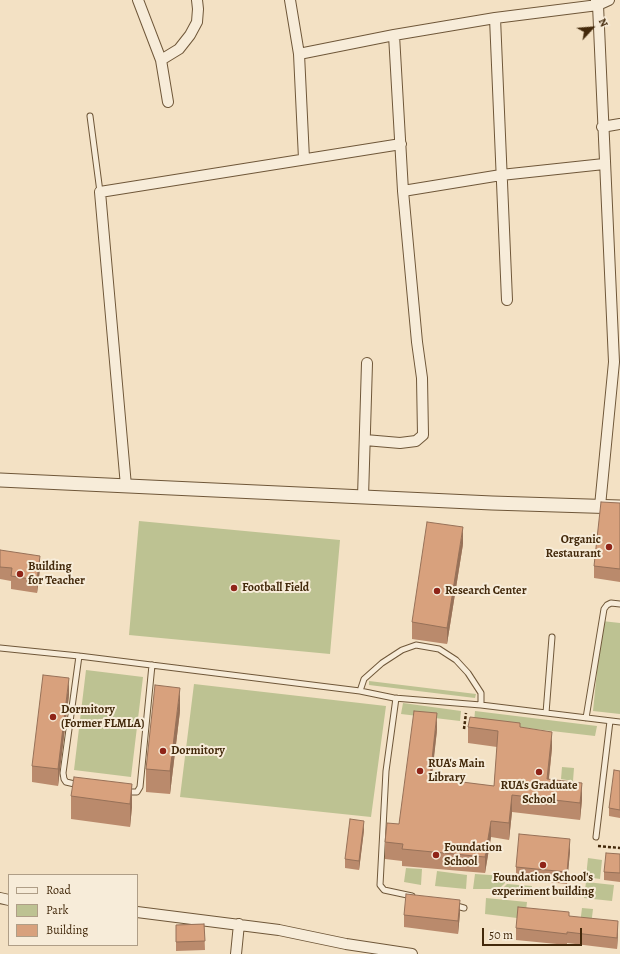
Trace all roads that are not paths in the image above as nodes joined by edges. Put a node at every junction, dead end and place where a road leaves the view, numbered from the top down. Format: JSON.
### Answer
{"nodes":[{"id":1,"x":138,"y":0,"type":"edge"},
{"id":2,"x":197,"y":0,"type":"edge"},
{"id":3,"x":290,"y":0,"type":"edge"},
{"id":4,"x":609,"y":0,"type":"edge"},
{"id":5,"x":597,"y":2,"type":"edge"},
{"id":6,"x":495,"y":18,"type":"junction"},
{"id":7,"x":394,"y":35,"type":"junction"},
{"id":8,"x":299,"y":54,"type":"junction"},
{"id":9,"x":161,"y":60,"type":"junction"},
{"id":10,"x":168,"y":102,"type":"dead end"},
{"id":11,"x":90,"y":116,"type":"dead end"},
{"id":12,"x":620,"y":124,"type":"edge"},
{"id":13,"x":602,"y":127,"type":"junction"},
{"id":14,"x":401,"y":144,"type":"junction"},
{"id":15,"x":304,"y":159,"type":"junction"},
{"id":16,"x":604,"y":164,"type":"junction"},
{"id":17,"x":501,"y":175,"type":"junction"},
{"id":18,"x":403,"y":191,"type":"junction"},
{"id":19,"x":100,"y":192,"type":"junction"},
{"id":20,"x":506,"y":300,"type":"dead end"},
{"id":21,"x":367,"y":364,"type":"dead end"},
{"id":22,"x":365,"y":440,"type":"junction"},
{"id":23,"x":0,"y":480,"type":"edge"},
{"id":24,"x":126,"y":486,"type":"junction"},
{"id":25,"x":363,"y":498,"type":"junction"},
{"id":26,"x":600,"y":506,"type":"junction"},
{"id":27,"x":620,"y":507,"type":"edge"},
{"id":28,"x":620,"y":604,"type":"edge"},
{"id":29,"x":552,"y":637,"type":"dead end"},
{"id":30,"x":0,"y":648,"type":"edge"},
{"id":31,"x":79,"y":656,"type":"junction"},
{"id":32,"x":152,"y":665,"type":"junction"},
{"id":33,"x":360,"y":691,"type":"junction"},
{"id":34,"x":396,"y":698,"type":"junction"},
{"id":35,"x":481,"y":705,"type":"junction"},
{"id":36,"x":546,"y":713,"type":"junction"},
{"id":37,"x":586,"y":718,"type":"junction"},
{"id":38,"x":610,"y":721,"type":"junction"},
{"id":39,"x":620,"y":722,"type":"edge"},
{"id":40,"x":86,"y":786,"type":"edge"},
{"id":41,"x":124,"y":791,"type":"edge"},
{"id":42,"x":596,"y":837,"type":"dead end"},
{"id":43,"x":419,"y":898,"type":"edge"},
{"id":44,"x":449,"y":904,"type":"edge"},
{"id":45,"x":464,"y":908,"type":"dead end"},
{"id":46,"x":138,"y":912,"type":"edge"},
{"id":47,"x":239,"y":924,"type":"junction"},
{"id":48,"x":236,"y":954,"type":"edge"},
{"id":49,"x":412,"y":954,"type":"edge"}],
"edges":[{"from":1,"to":9,"type":"street"},
{"from":2,"to":9,"type":"street"},
{"from":3,"to":8,"type":"street"},
{"from":4,"to":5,"type":"street"},
{"from":5,"to":6,"type":"street"},
{"from":5,"to":13,"type":"street"},
{"from":6,"to":7,"type":"street"},
{"from":6,"to":17,"type":"street"},
{"from":7,"to":8,"type":"street"},
{"from":7,"to":14,"type":"street"},
{"from":8,"to":15,"type":"street"},
{"from":9,"to":10,"type":"street"},
{"from":11,"to":19,"type":"lane"},
{"from":12,"to":13,"type":"street"},
{"from":13,"to":16,"type":"street"},
{"from":14,"to":15,"type":"street"},
{"from":14,"to":18,"type":"street"},
{"from":15,"to":19,"type":"street"},
{"from":16,"to":17,"type":"street"},
{"from":16,"to":26,"type":"street"},
{"from":17,"to":18,"type":"street"},
{"from":17,"to":20,"type":"street"},
{"from":18,"to":22,"type":"street"},
{"from":19,"to":24,"type":"street"},
{"from":21,"to":22,"type":"street"},
{"from":22,"to":25,"type":"street"},
{"from":23,"to":24,"type":"street"},
{"from":24,"to":25,"type":"street"},
{"from":25,"to":26,"type":"street"},
{"from":26,"to":27,"type":"street"},
{"from":28,"to":37,"type":"lane"},
{"from":29,"to":36,"type":"lane"},
{"from":30,"to":31,"type":"lane"},
{"from":31,"to":32,"type":"lane"},
{"from":31,"to":40,"type":"lane"},
{"from":32,"to":33,"type":"lane"},
{"from":32,"to":41,"type":"lane"},
{"from":33,"to":34,"type":"lane"},
{"from":33,"to":35,"type":"lane"},
{"from":34,"to":35,"type":"lane"},
{"from":34,"to":43,"type":"lane"},
{"from":35,"to":36,"type":"lane"},
{"from":36,"to":37,"type":"lane"},
{"from":37,"to":38,"type":"lane"},
{"from":38,"to":39,"type":"lane"},
{"from":38,"to":42,"type":"lane"},
{"from":44,"to":45,"type":"lane"},
{"from":46,"to":47,"type":"street"},
{"from":47,"to":48,"type":"street"},
{"from":47,"to":49,"type":"street"}]}
